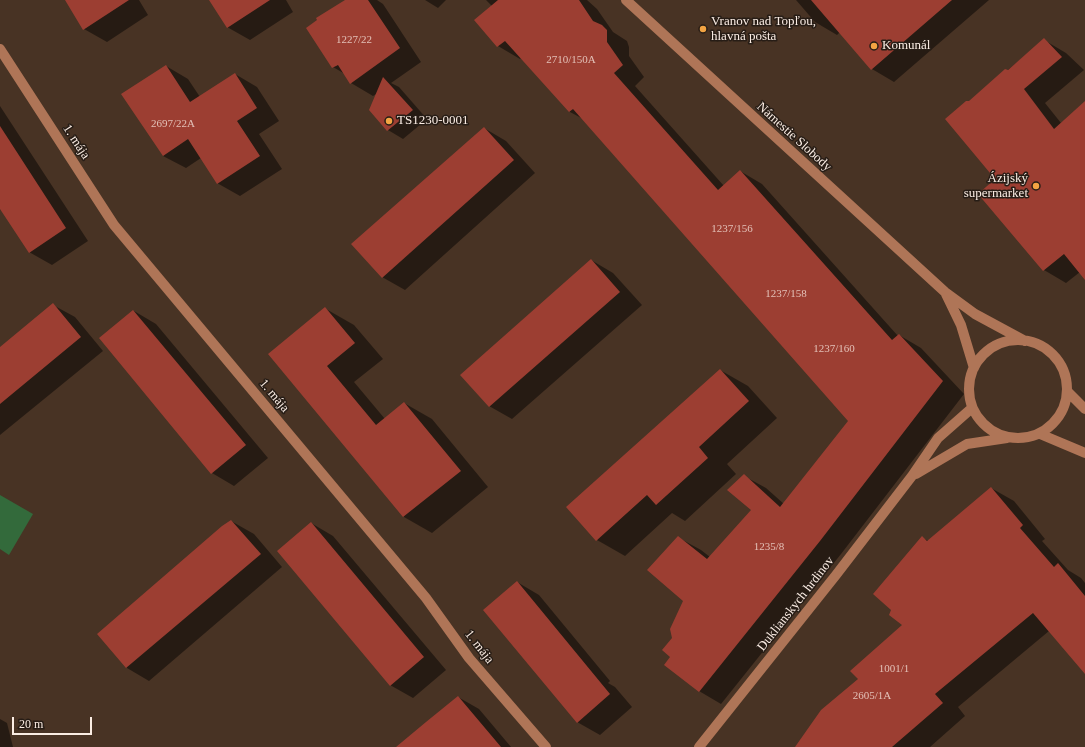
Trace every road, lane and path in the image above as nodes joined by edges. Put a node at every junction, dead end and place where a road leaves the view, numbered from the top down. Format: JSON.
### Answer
{"nodes":[{"id":1,"x":626,"y":0,"type":"edge"},
{"id":2,"x":0,"y":49,"type":"edge"},
{"id":3,"x":945,"y":292,"type":"junction"},
{"id":4,"x":1025,"y":341,"type":"junction"},
{"id":5,"x":974,"y":368,"type":"junction"},
{"id":6,"x":1068,"y":392,"type":"junction"},
{"id":7,"x":972,"y":408,"type":"junction"},
{"id":8,"x":1085,"y":409,"type":"edge"},
{"id":9,"x":1040,"y":434,"type":"junction"},
{"id":10,"x":1008,"y":438,"type":"junction"},
{"id":11,"x":1085,"y":453,"type":"edge"},
{"id":12,"x":912,"y":476,"type":"junction"},
{"id":13,"x":546,"y":747,"type":"edge"},
{"id":14,"x":699,"y":747,"type":"edge"}],
"edges":[{"from":1,"to":3,"type":"street","name":"Námestie Slobody"},
{"from":2,"to":13,"type":"street","name":"1. mája"},
{"from":3,"to":4,"type":"street","name":"Námestie Slobody"},
{"from":3,"to":5,"type":"street"},
{"from":4,"to":5,"type":"street"},
{"from":4,"to":6,"type":"street"},
{"from":5,"to":7,"type":"street"},
{"from":6,"to":8,"type":"street"},
{"from":6,"to":9,"type":"street"},
{"from":7,"to":10,"type":"street"},
{"from":7,"to":12,"type":"street","name":"Duklianskych hrdinov"},
{"from":9,"to":10,"type":"street"},
{"from":9,"to":11,"type":"street"},
{"from":10,"to":12,"type":"street"},
{"from":12,"to":14,"type":"street","name":"Duklianskych hrdinov"}]}
